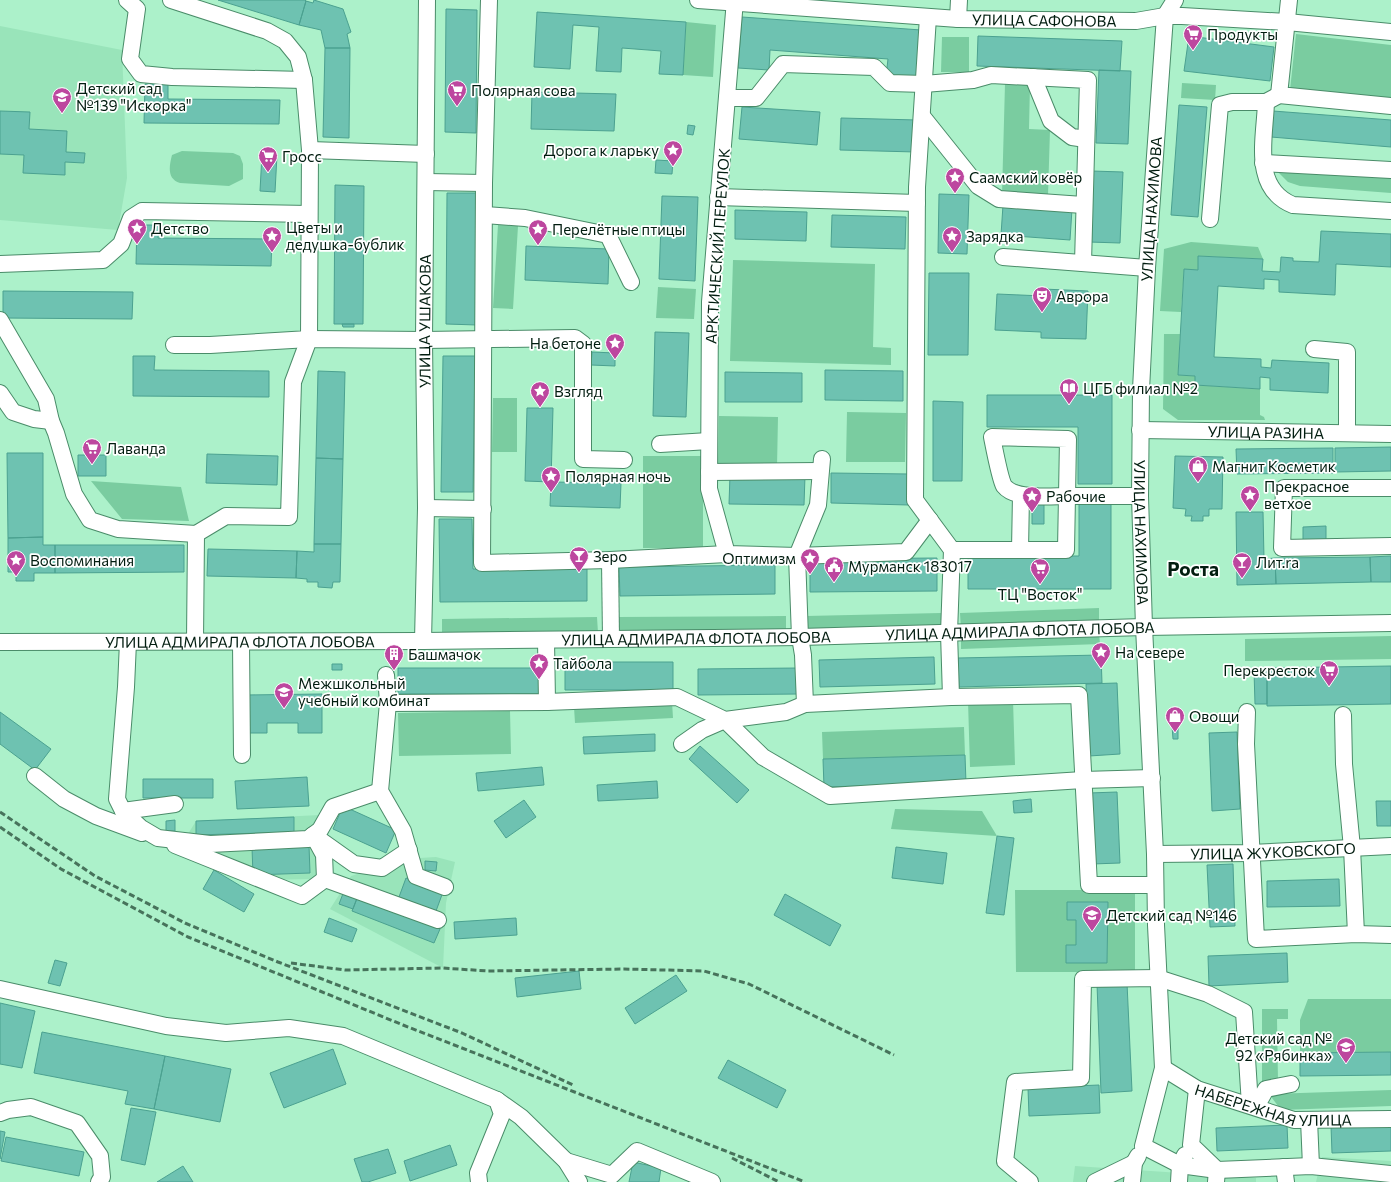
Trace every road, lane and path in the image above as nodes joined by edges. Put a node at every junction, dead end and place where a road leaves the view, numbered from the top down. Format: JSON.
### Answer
{"nodes":[{"id":1,"x":127,"y":0,"type":"edge"},
{"id":2,"x":171,"y":0,"type":"edge"},
{"id":3,"x":427,"y":0,"type":"edge"},
{"id":4,"x":489,"y":0,"type":"edge"},
{"id":5,"x":698,"y":0,"type":"edge"},
{"id":6,"x":959,"y":0,"type":"edge"},
{"id":7,"x":1174,"y":0,"type":"edge"},
{"id":8,"x":1289,"y":0,"type":"edge"},
{"id":9,"x":735,"y":2,"type":"edge"},
{"id":10,"x":1165,"y":16,"type":"junction"},
{"id":11,"x":928,"y":17,"type":"junction"},
{"id":12,"x":958,"y":19,"type":"junction"},
{"id":13,"x":1287,"y":22,"type":"junction"},
{"id":14,"x":1391,"y":32,"type":"edge"},
{"id":15,"x":1033,"y":77,"type":"junction"},
{"id":16,"x":304,"y":80,"type":"junction"},
{"id":17,"x":924,"y":84,"type":"junction"},
{"id":18,"x":727,"y":98,"type":"junction"},
{"id":19,"x":1273,"y":99,"type":"junction"},
{"id":20,"x":1391,"y":106,"type":"edge"},
{"id":21,"x":922,"y":116,"type":"junction"},
{"id":22,"x":1086,"y":139,"type":"junction"},
{"id":23,"x":310,"y":150,"type":"junction"},
{"id":24,"x":426,"y":154,"type":"junction"},
{"id":25,"x":1263,"y":162,"type":"junction"},
{"id":26,"x":1391,"y":170,"type":"edge"},
{"id":27,"x":426,"y":182,"type":"junction"},
{"id":28,"x":484,"y":183,"type":"junction"},
{"id":29,"x":718,"y":197,"type":"junction"},
{"id":30,"x":917,"y":203,"type":"junction"},
{"id":31,"x":1083,"y":205,"type":"junction"},
{"id":32,"x":1391,"y":211,"type":"edge"},
{"id":33,"x":309,"y":214,"type":"junction"},
{"id":34,"x":485,"y":216,"type":"junction"},
{"id":35,"x":1210,"y":219,"type":"dead end"},
{"id":36,"x":1003,"y":257,"type":"dead end"},
{"id":37,"x":1083,"y":263,"type":"junction"},
{"id":38,"x":0,"y":264,"type":"edge"},
{"id":39,"x":1147,"y":268,"type":"junction"},
{"id":40,"x":630,"y":282,"type":"dead end"},
{"id":41,"x":0,"y":320,"type":"edge"},
{"id":42,"x":309,"y":339,"type":"junction"},
{"id":43,"x":424,"y":340,"type":"junction"},
{"id":44,"x":484,"y":340,"type":"junction"},
{"id":45,"x":174,"y":345,"type":"dead end"},
{"id":46,"x":1314,"y":349,"type":"dead end"},
{"id":47,"x":0,"y":393,"type":"edge"},
{"id":48,"x":51,"y":422,"type":"junction"},
{"id":49,"x":1140,"y":430,"type":"junction"},
{"id":50,"x":1347,"y":433,"type":"junction"},
{"id":51,"x":1391,"y":434,"type":"edge"},
{"id":52,"x":709,"y":442,"type":"junction"},
{"id":53,"x":660,"y":444,"type":"dead end"},
{"id":54,"x":624,"y":460,"type":"dead end"},
{"id":55,"x":710,"y":472,"type":"junction"},
{"id":56,"x":1391,"y":488,"type":"edge"},
{"id":57,"x":1021,"y":495,"type":"junction"},
{"id":58,"x":1067,"y":496,"type":"junction"},
{"id":59,"x":1140,"y":496,"type":"junction"},
{"id":60,"x":426,"y":508,"type":"junction"},
{"id":61,"x":482,"y":509,"type":"junction"},
{"id":62,"x":930,"y":520,"type":"junction"},
{"id":63,"x":196,"y":534,"type":"junction"},
{"id":64,"x":1391,"y":546,"type":"edge"},
{"id":65,"x":952,"y":550,"type":"junction"},
{"id":66,"x":1020,"y":550,"type":"junction"},
{"id":67,"x":727,"y":554,"type":"junction"},
{"id":68,"x":797,"y":556,"type":"junction"},
{"id":69,"x":610,"y":560,"type":"junction"},
{"id":70,"x":1391,"y":623,"type":"edge"},
{"id":71,"x":1144,"y":627,"type":"junction"},
{"id":72,"x":949,"y":633,"type":"junction"},
{"id":73,"x":800,"y":637,"type":"junction"},
{"id":74,"x":611,"y":639,"type":"junction"},
{"id":75,"x":546,"y":640,"type":"junction"},
{"id":76,"x":195,"y":641,"type":"junction"},
{"id":77,"x":423,"y":641,"type":"junction"},
{"id":78,"x":0,"y":642,"type":"edge"},
{"id":79,"x":128,"y":642,"type":"junction"},
{"id":80,"x":241,"y":642,"type":"junction"},
{"id":81,"x":386,"y":675,"type":"dead end"},
{"id":82,"x":950,"y":697,"type":"junction"},
{"id":83,"x":547,"y":702,"type":"junction"},
{"id":84,"x":388,"y":703,"type":"junction"},
{"id":85,"x":805,"y":704,"type":"junction"},
{"id":86,"x":1247,"y":712,"type":"dead end"},
{"id":87,"x":1343,"y":715,"type":"dead end"},
{"id":88,"x":725,"y":720,"type":"junction"},
{"id":89,"x":682,"y":744,"type":"dead end"},
{"id":90,"x":242,"y":755,"type":"dead end"},
{"id":91,"x":35,"y":776,"type":"dead end"},
{"id":92,"x":1152,"y":778,"type":"junction"},
{"id":93,"x":1083,"y":780,"type":"junction"},
{"id":94,"x":380,"y":792,"type":"junction"},
{"id":95,"x":175,"y":804,"type":"dead end"},
{"id":96,"x":123,"y":811,"type":"junction"},
{"id":97,"x":313,"y":835,"type":"junction"},
{"id":98,"x":158,"y":838,"type":"junction"},
{"id":99,"x":1391,"y":846,"type":"edge"},
{"id":100,"x":1352,"y":848,"type":"junction"},
{"id":101,"x":409,"y":850,"type":"junction"},
{"id":102,"x":1251,"y":853,"type":"junction"},
{"id":103,"x":1155,"y":854,"type":"junction"},
{"id":104,"x":325,"y":879,"type":"junction"},
{"id":105,"x":1156,"y":885,"type":"junction"},
{"id":106,"x":445,"y":887,"type":"dead end"},
{"id":107,"x":438,"y":920,"type":"dead end"},
{"id":108,"x":1356,"y":934,"type":"junction"},
{"id":109,"x":1391,"y":935,"type":"edge"},
{"id":110,"x":1158,"y":978,"type":"junction"},
{"id":111,"x":0,"y":989,"type":"edge"},
{"id":112,"x":1163,"y":1068,"type":"junction"},
{"id":113,"x":1291,"y":1084,"type":"dead end"},
{"id":114,"x":1197,"y":1089,"type":"junction"},
{"id":115,"x":497,"y":1100,"type":"junction"},
{"id":116,"x":1253,"y":1106,"type":"junction"},
{"id":117,"x":0,"y":1113,"type":"edge"},
{"id":118,"x":1391,"y":1119,"type":"edge"},
{"id":119,"x":1310,"y":1120,"type":"junction"},
{"id":120,"x":1191,"y":1145,"type":"junction"},
{"id":121,"x":1144,"y":1146,"type":"junction"},
{"id":122,"x":566,"y":1161,"type":"junction"},
{"id":123,"x":1134,"y":1163,"type":"junction"},
{"id":124,"x":1180,"y":1164,"type":"junction"},
{"id":125,"x":1311,"y":1166,"type":"junction"},
{"id":126,"x":1285,"y":1174,"type":"edge"},
{"id":127,"x":1391,"y":1174,"type":"edge"},
{"id":128,"x":1261,"y":1175,"type":"edge"},
{"id":129,"x":1217,"y":1176,"type":"edge"},
{"id":130,"x":476,"y":1179,"type":"edge"},
{"id":131,"x":100,"y":1182,"type":"edge"},
{"id":132,"x":579,"y":1182,"type":"edge"},
{"id":133,"x":712,"y":1182,"type":"edge"},
{"id":134,"x":1030,"y":1182,"type":"edge"},
{"id":135,"x":1095,"y":1182,"type":"edge"},
{"id":136,"x":1132,"y":1182,"type":"edge"},
{"id":137,"x":1179,"y":1182,"type":"edge"}],
"edges":[{"from":1,"to":16,"type":"street"},
{"from":2,"to":16,"type":"street"},
{"from":3,"to":24,"type":"street","name":"УЛИЦА УШАКОВА"},
{"from":4,"to":28,"type":"street"},
{"from":5,"to":9,"type":"street","name":"УЛИЦА САФОНОВА"},
{"from":6,"to":12,"type":"street"},
{"from":7,"to":10,"type":"street","name":"УЛИЦА НАХИМОВА"},
{"from":8,"to":13,"type":"street"},
{"from":9,"to":11,"type":"street","name":"УЛИЦА САФОНОВА"},
{"from":9,"to":18,"type":"street","name":"АРКТИЧЕСКИЙ ПЕРЕУЛОК"},
{"from":10,"to":12,"type":"street","name":"УЛИЦА САФОНОВА"},
{"from":10,"to":13,"type":"street","name":"УЛИЦА САФОНОВА"},
{"from":10,"to":39,"type":"street","name":"УЛИЦА НАХИМОВА"},
{"from":11,"to":12,"type":"street","name":"УЛИЦА САФОНОВА"},
{"from":11,"to":17,"type":"street"},
{"from":13,"to":14,"type":"street","name":"УЛИЦА САФОНОВА"},
{"from":13,"to":19,"type":"street"},
{"from":15,"to":17,"type":"street"},
{"from":15,"to":22,"type":"street"},
{"from":15,"to":22,"type":"street"},
{"from":16,"to":23,"type":"street"},
{"from":17,"to":18,"type":"street"},
{"from":17,"to":21,"type":"street"},
{"from":18,"to":29,"type":"street","name":"АРКТИЧЕСКИЙ ПЕРЕУЛОК"},
{"from":19,"to":20,"type":"street"},
{"from":19,"to":25,"type":"street"},
{"from":19,"to":35,"type":"street"},
{"from":21,"to":30,"type":"street"},
{"from":21,"to":31,"type":"street"},
{"from":22,"to":31,"type":"street"},
{"from":23,"to":24,"type":"street"},
{"from":23,"to":33,"type":"street"},
{"from":24,"to":27,"type":"street","name":"УЛИЦА УШАКОВА"},
{"from":25,"to":26,"type":"street"},
{"from":25,"to":32,"type":"street"},
{"from":27,"to":28,"type":"street"},
{"from":27,"to":43,"type":"street","name":"УЛИЦА УШАКОВА"},
{"from":28,"to":34,"type":"street"},
{"from":29,"to":30,"type":"street"},
{"from":29,"to":52,"type":"street","name":"АРКТИЧЕСКИЙ ПЕРЕУЛОК"},
{"from":30,"to":62,"type":"street"},
{"from":31,"to":37,"type":"street"},
{"from":33,"to":38,"type":"street"},
{"from":33,"to":42,"type":"street"},
{"from":34,"to":40,"type":"street"},
{"from":34,"to":44,"type":"street"},
{"from":36,"to":37,"type":"street"},
{"from":37,"to":39,"type":"street"},
{"from":39,"to":49,"type":"street","name":"УЛИЦА НАХИМОВА"},
{"from":41,"to":48,"type":"street"},
{"from":42,"to":43,"type":"street"},
{"from":42,"to":45,"type":"street"},
{"from":42,"to":63,"type":"street"},
{"from":43,"to":44,"type":"street"},
{"from":43,"to":60,"type":"street","name":"УЛИЦА УШАКОВА"},
{"from":44,"to":54,"type":"street"},
{"from":44,"to":61,"type":"street"},
{"from":46,"to":50,"type":"street"},
{"from":47,"to":48,"type":"street"},
{"from":48,"to":63,"type":"street"},
{"from":49,"to":50,"type":"street","name":"УЛИЦА РАЗИНА"},
{"from":49,"to":59,"type":"street","name":"УЛИЦА НАХИМОВА"},
{"from":50,"to":51,"type":"street","name":"УЛИЦА РАЗИНА"},
{"from":52,"to":53,"type":"street"},
{"from":52,"to":55,"type":"street","name":"АРКТИЧЕСКИЙ ПЕРЕУЛОК"},
{"from":55,"to":67,"type":"street","name":"АРКТИЧЕСКИЙ ПЕРЕУЛОК"},
{"from":55,"to":68,"type":"street"},
{"from":56,"to":64,"type":"street"},
{"from":57,"to":58,"type":"street"},
{"from":57,"to":58,"type":"street"},
{"from":57,"to":66,"type":"street"},
{"from":58,"to":59,"type":"street"},
{"from":58,"to":66,"type":"street"},
{"from":59,"to":71,"type":"street","name":"УЛИЦА НАХИМОВА"},
{"from":60,"to":61,"type":"street"},
{"from":60,"to":77,"type":"street","name":"УЛИЦА УШАКОВА"},
{"from":61,"to":69,"type":"street"},
{"from":62,"to":65,"type":"street"},
{"from":62,"to":68,"type":"street"},
{"from":63,"to":76,"type":"street"},
{"from":65,"to":66,"type":"street"},
{"from":65,"to":72,"type":"street"},
{"from":67,"to":68,"type":"street"},
{"from":67,"to":69,"type":"street"},
{"from":68,"to":73,"type":"street"},
{"from":69,"to":74,"type":"street"},
{"from":70,"to":71,"type":"street","name":"УЛИЦА АДМИРАЛА ФЛОТА ЛОБОВА"},
{"from":71,"to":72,"type":"street","name":"УЛИЦА АДМИРАЛА ФЛОТА ЛОБОВА"},
{"from":71,"to":92,"type":"street","name":"УЛИЦА НАХИМОВА"},
{"from":72,"to":73,"type":"street","name":"УЛИЦА АДМИРАЛА ФЛОТА ЛОБОВА"},
{"from":72,"to":82,"type":"street"},
{"from":73,"to":74,"type":"street","name":"УЛИЦА АДМИРАЛА ФЛОТА ЛОБОВА"},
{"from":73,"to":85,"type":"street"},
{"from":74,"to":75,"type":"street","name":"УЛИЦА АДМИРАЛА ФЛОТА ЛОБОВА"},
{"from":75,"to":77,"type":"street","name":"УЛИЦА АДМИРАЛА ФЛОТА ЛОБОВА"},
{"from":75,"to":83,"type":"street"},
{"from":76,"to":79,"type":"street","name":"УЛИЦА АДМИРАЛА ФЛОТА ЛОБОВА"},
{"from":76,"to":80,"type":"street","name":"УЛИЦА АДМИРАЛА ФЛОТА ЛОБОВА"},
{"from":77,"to":80,"type":"street","name":"УЛИЦА АДМИРАЛА ФЛОТА ЛОБОВА"},
{"from":78,"to":79,"type":"street","name":"УЛИЦА АДМИРАЛА ФЛОТА ЛОБОВА"},
{"from":79,"to":96,"type":"street"},
{"from":80,"to":90,"type":"street"},
{"from":81,"to":84,"type":"street"},
{"from":82,"to":85,"type":"street"},
{"from":82,"to":93,"type":"street"},
{"from":83,"to":84,"type":"street"},
{"from":83,"to":88,"type":"street"},
{"from":84,"to":94,"type":"street"},
{"from":85,"to":88,"type":"street"},
{"from":86,"to":102,"type":"street"},
{"from":87,"to":100,"type":"street"},
{"from":88,"to":89,"type":"street"},
{"from":88,"to":93,"type":"street"},
{"from":91,"to":98,"type":"street"},
{"from":92,"to":93,"type":"street"},
{"from":92,"to":103,"type":"street","name":"УЛИЦА НАХИМОВА"},
{"from":93,"to":105,"type":"street"},
{"from":94,"to":97,"type":"street"},
{"from":94,"to":101,"type":"street"},
{"from":95,"to":96,"type":"street"},
{"from":96,"to":98,"type":"street"},
{"from":97,"to":98,"type":"street"},
{"from":97,"to":101,"type":"street"},
{"from":97,"to":104,"type":"street"},
{"from":98,"to":104,"type":"street"},
{"from":99,"to":100,"type":"street","name":"УЛИЦА ЖУКОВСКОГО"},
{"from":100,"to":102,"type":"street","name":"УЛИЦА ЖУКОВСКОГО"},
{"from":100,"to":108,"type":"street"},
{"from":101,"to":106,"type":"street"},
{"from":102,"to":103,"type":"street","name":"УЛИЦА ЖУКОВСКОГО"},
{"from":102,"to":108,"type":"street"},
{"from":103,"to":105,"type":"street","name":"УЛИЦА НАХИМОВА"},
{"from":104,"to":107,"type":"street"},
{"from":105,"to":110,"type":"street","name":"УЛИЦА НАХИМОВА"},
{"from":108,"to":109,"type":"street"},
{"from":110,"to":112,"type":"street","name":"УЛИЦА НАХИМОВА"},
{"from":110,"to":116,"type":"street"},
{"from":110,"to":134,"type":"street"},
{"from":111,"to":115,"type":"street"},
{"from":112,"to":114,"type":"street","name":"НАБЕРЕЖНАЯ УЛИЦА"},
{"from":112,"to":121,"type":"street","name":"УЛИЦА НАХИМОВА"},
{"from":113,"to":116,"type":"street"},
{"from":114,"to":116,"type":"street","name":"НАБЕРЕЖНАЯ УЛИЦА"},
{"from":114,"to":120,"type":"street"},
{"from":115,"to":122,"type":"street"},
{"from":115,"to":130,"type":"street"},
{"from":116,"to":119,"type":"street","name":"НАБЕРЕЖНАЯ УЛИЦА"},
{"from":117,"to":131,"type":"street"},
{"from":118,"to":119,"type":"street","name":"НАБЕРЕЖНАЯ УЛИЦА"},
{"from":119,"to":125,"type":"street"},
{"from":120,"to":124,"type":"street"},
{"from":120,"to":129,"type":"street"},
{"from":121,"to":123,"type":"street","name":"УЛИЦА НАХИМОВА"},
{"from":121,"to":124,"type":"street"},
{"from":122,"to":132,"type":"street"},
{"from":122,"to":133,"type":"street"},
{"from":123,"to":135,"type":"street"},
{"from":123,"to":136,"type":"street"},
{"from":124,"to":129,"type":"street"},
{"from":124,"to":137,"type":"street"},
{"from":125,"to":126,"type":"street"},
{"from":125,"to":127,"type":"street"},
{"from":126,"to":128,"type":"street"},
{"from":128,"to":129,"type":"street"}]}
